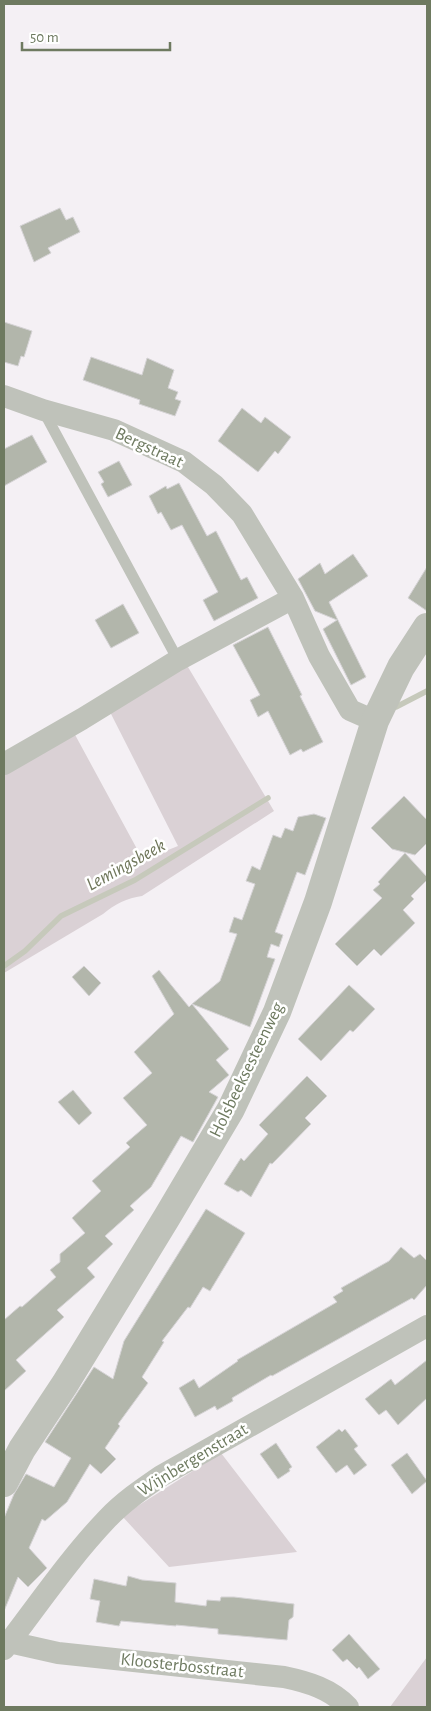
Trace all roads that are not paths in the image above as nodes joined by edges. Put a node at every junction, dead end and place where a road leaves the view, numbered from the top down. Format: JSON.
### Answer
{"nodes":[{"id":1,"x":4,"y":396,"type":"edge"},
{"id":2,"x":43,"y":410,"type":"junction"},
{"id":3,"x":293,"y":598,"type":"junction"},
{"id":4,"x":427,"y":627,"type":"edge"},
{"id":5,"x":178,"y":660,"type":"junction"},
{"id":6,"x":375,"y":721,"type":"junction"},
{"id":7,"x":4,"y":764,"type":"edge"},
{"id":8,"x":427,"y":1326,"type":"edge"},
{"id":9,"x":4,"y":1483,"type":"edge"},
{"id":10,"x":6,"y":1645,"type":"edge"},
{"id":11,"x":348,"y":1707,"type":"edge"}],
"edges":[{"from":1,"to":2,"type":"street","name":"Bergstraat"},
{"from":2,"to":3,"type":"street","name":"Bergstraat"},
{"from":2,"to":5,"type":"lane"},
{"from":3,"to":5,"type":"street"},
{"from":3,"to":6,"type":"street","name":"Bergstraat"},
{"from":4,"to":6,"type":"street","name":"Holsbeeksesteenweg"},
{"from":5,"to":7,"type":"street"},
{"from":6,"to":9,"type":"street","name":"Holsbeeksesteenweg"},
{"from":8,"to":10,"type":"street","name":"Wijnbergenstraat"},
{"from":10,"to":11,"type":"street","name":"Kloosterbosstraat"}]}
